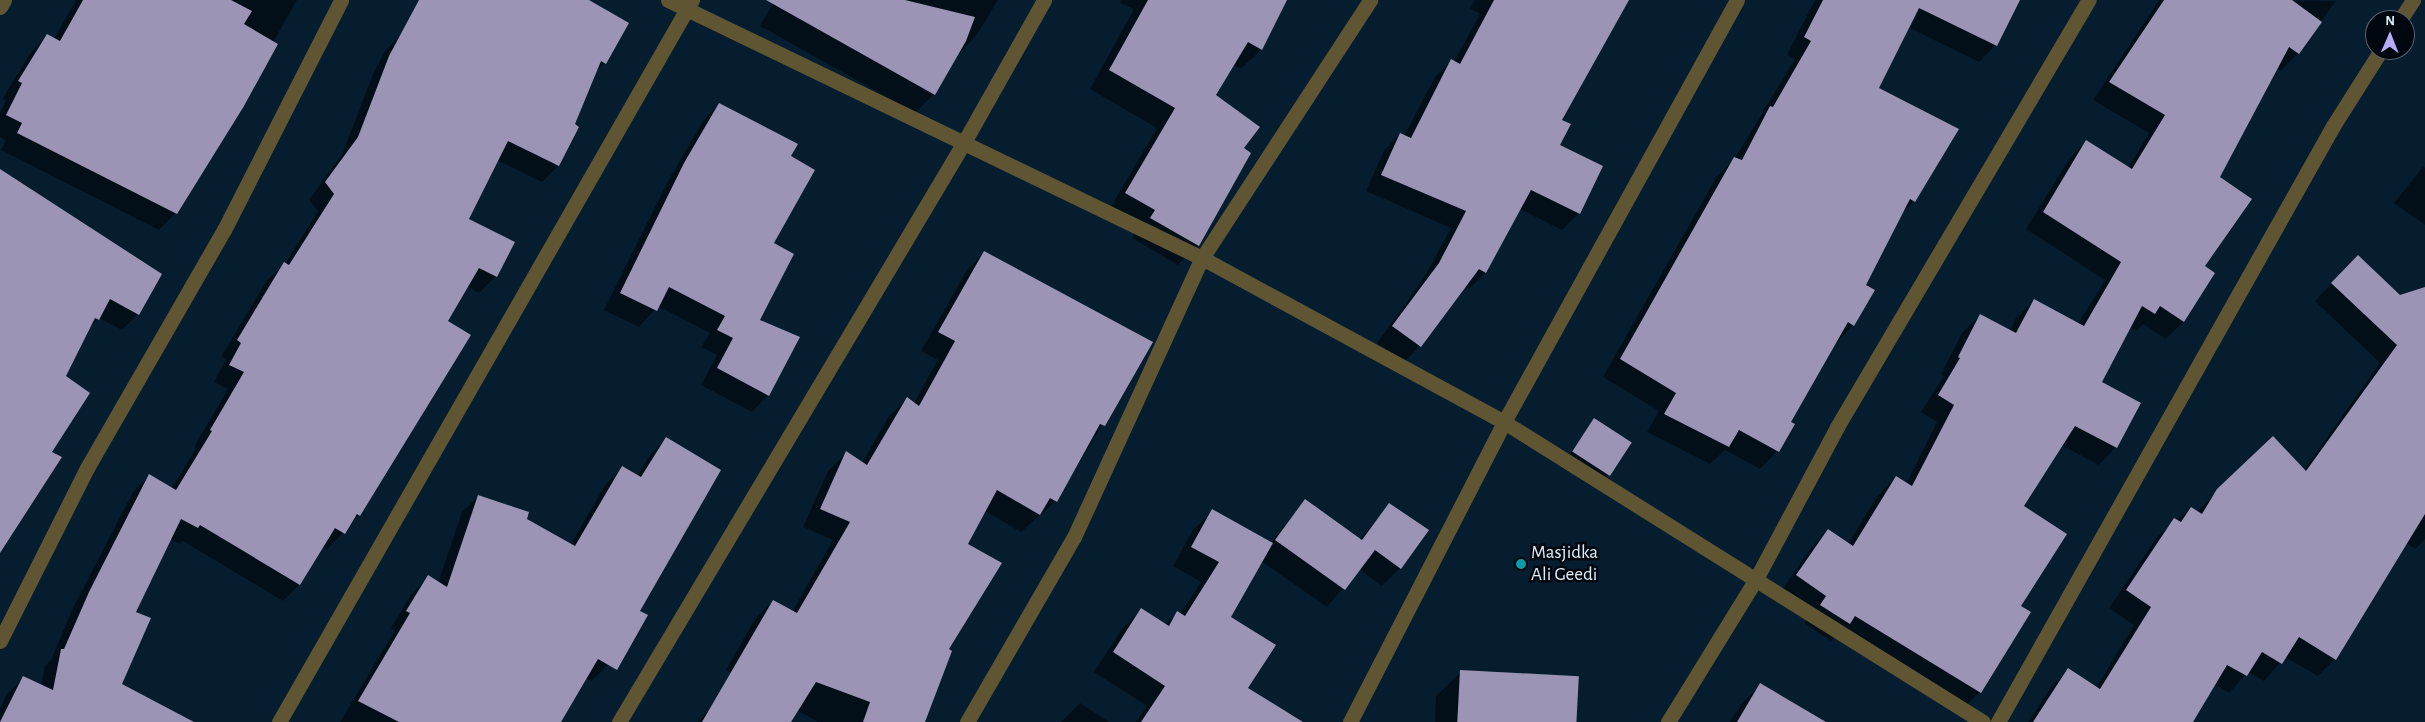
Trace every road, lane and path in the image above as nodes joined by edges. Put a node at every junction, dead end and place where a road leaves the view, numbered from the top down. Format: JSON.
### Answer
{"nodes":[{"id":1,"x":4,"y":0,"type":"edge"},
{"id":2,"x":342,"y":0,"type":"edge"},
{"id":3,"x":668,"y":0,"type":"edge"},
{"id":4,"x":1044,"y":0,"type":"edge"},
{"id":5,"x":1370,"y":0,"type":"edge"},
{"id":6,"x":1737,"y":0,"type":"edge"},
{"id":7,"x":2090,"y":0,"type":"edge"},
{"id":8,"x":689,"y":5,"type":"edge"},
{"id":9,"x":0,"y":7,"type":"edge"},
{"id":10,"x":2375,"y":60,"type":"edge"},
{"id":11,"x":963,"y":144,"type":"junction"},
{"id":12,"x":1202,"y":258,"type":"junction"},
{"id":13,"x":1504,"y":422,"type":"junction"},
{"id":14,"x":1756,"y":579,"type":"junction"},
{"id":15,"x":0,"y":641,"type":"edge"},
{"id":16,"x":279,"y":722,"type":"edge"},
{"id":17,"x":619,"y":722,"type":"edge"},
{"id":18,"x":967,"y":722,"type":"edge"},
{"id":19,"x":1350,"y":722,"type":"edge"},
{"id":20,"x":1668,"y":722,"type":"edge"},
{"id":21,"x":1983,"y":722,"type":"edge"},
{"id":22,"x":1998,"y":722,"type":"edge"}],
"edges":[{"from":1,"to":9,"type":"street"},
{"from":2,"to":15,"type":"street"},
{"from":3,"to":8,"type":"street"},
{"from":4,"to":11,"type":"street"},
{"from":5,"to":12,"type":"street"},
{"from":6,"to":13,"type":"street"},
{"from":7,"to":14,"type":"street"},
{"from":8,"to":11,"type":"street"},
{"from":8,"to":16,"type":"street"},
{"from":10,"to":22,"type":"street"},
{"from":11,"to":12,"type":"street"},
{"from":11,"to":17,"type":"street"},
{"from":12,"to":13,"type":"street"},
{"from":12,"to":18,"type":"street"},
{"from":13,"to":14,"type":"street"},
{"from":13,"to":19,"type":"street"},
{"from":14,"to":20,"type":"street"},
{"from":14,"to":21,"type":"street"}]}
